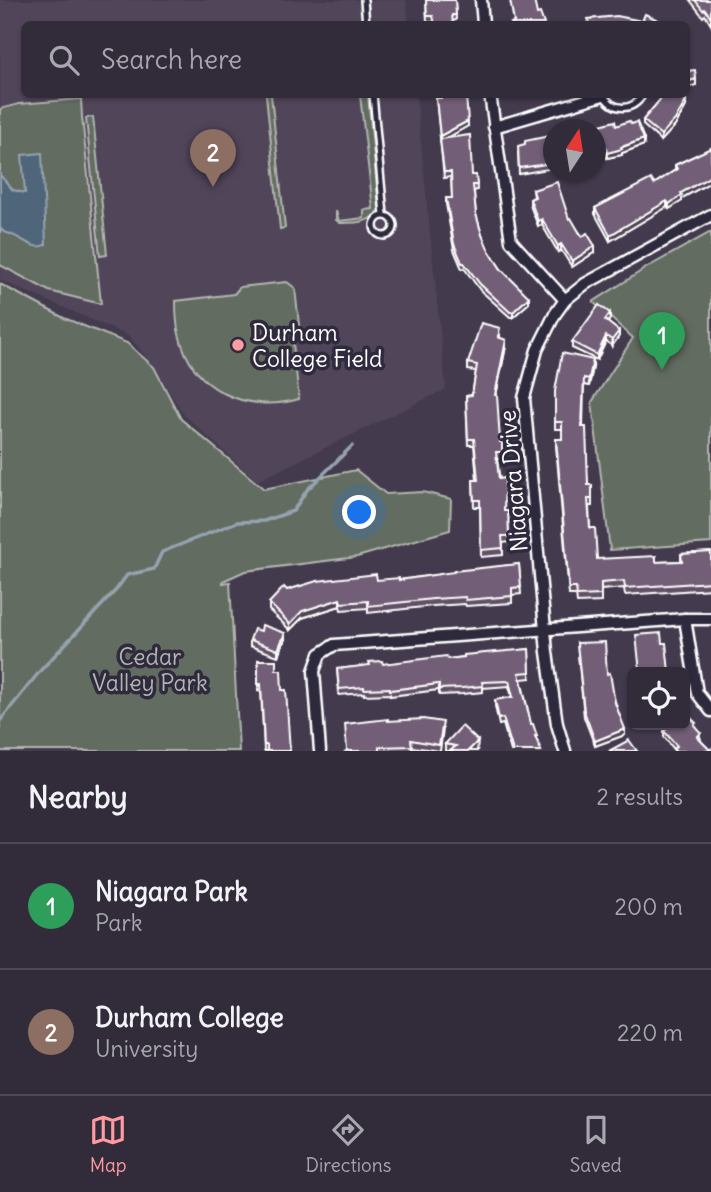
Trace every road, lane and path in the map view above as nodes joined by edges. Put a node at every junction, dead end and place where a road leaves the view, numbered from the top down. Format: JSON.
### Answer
{"nodes":[{"id":1,"x":364,"y":0,"type":"edge"},
{"id":2,"x":481,"y":0,"type":"edge"},
{"id":3,"x":366,"y":21,"type":"edge"},
{"id":4,"x":483,"y":21,"type":"edge"},
{"id":5,"x":373,"y":98,"type":"edge"},
{"id":6,"x":490,"y":98,"type":"edge"},
{"id":7,"x":593,"y":98,"type":"edge"},
{"id":8,"x":606,"y":98,"type":"edge"},
{"id":9,"x":640,"y":98,"type":"edge"},
{"id":10,"x":494,"y":127,"type":"junction"},
{"id":11,"x":384,"y":215,"type":"junction"},
{"id":12,"x":711,"y":215,"type":"edge"},
{"id":13,"x":565,"y":300,"type":"junction"},
{"id":14,"x":685,"y":619,"type":"junction"},
{"id":15,"x":711,"y":619,"type":"edge"},
{"id":16,"x":545,"y":630,"type":"junction"},
{"id":17,"x":711,"y":711,"type":"edge"},
{"id":18,"x":320,"y":751,"type":"edge"},
{"id":19,"x":565,"y":751,"type":"edge"}],
"edges":[{"from":1,"to":3,"type":"lane"},
{"from":2,"to":4,"type":"street"},
{"from":5,"to":11,"type":"lane"},
{"from":6,"to":10,"type":"street"},
{"from":7,"to":10,"type":"street"},
{"from":8,"to":9,"type":"lane"},
{"from":10,"to":13,"type":"street"},
{"from":11,"to":11,"type":"lane"},
{"from":12,"to":13,"type":"street","name":"Niagara Drive"},
{"from":13,"to":16,"type":"street","name":"Niagara Drive"},
{"from":14,"to":15,"type":"street"},
{"from":14,"to":16,"type":"street"},
{"from":14,"to":17,"type":"street"},
{"from":16,"to":18,"type":"street"},
{"from":16,"to":19,"type":"street","name":"Niagara Drive"}]}
